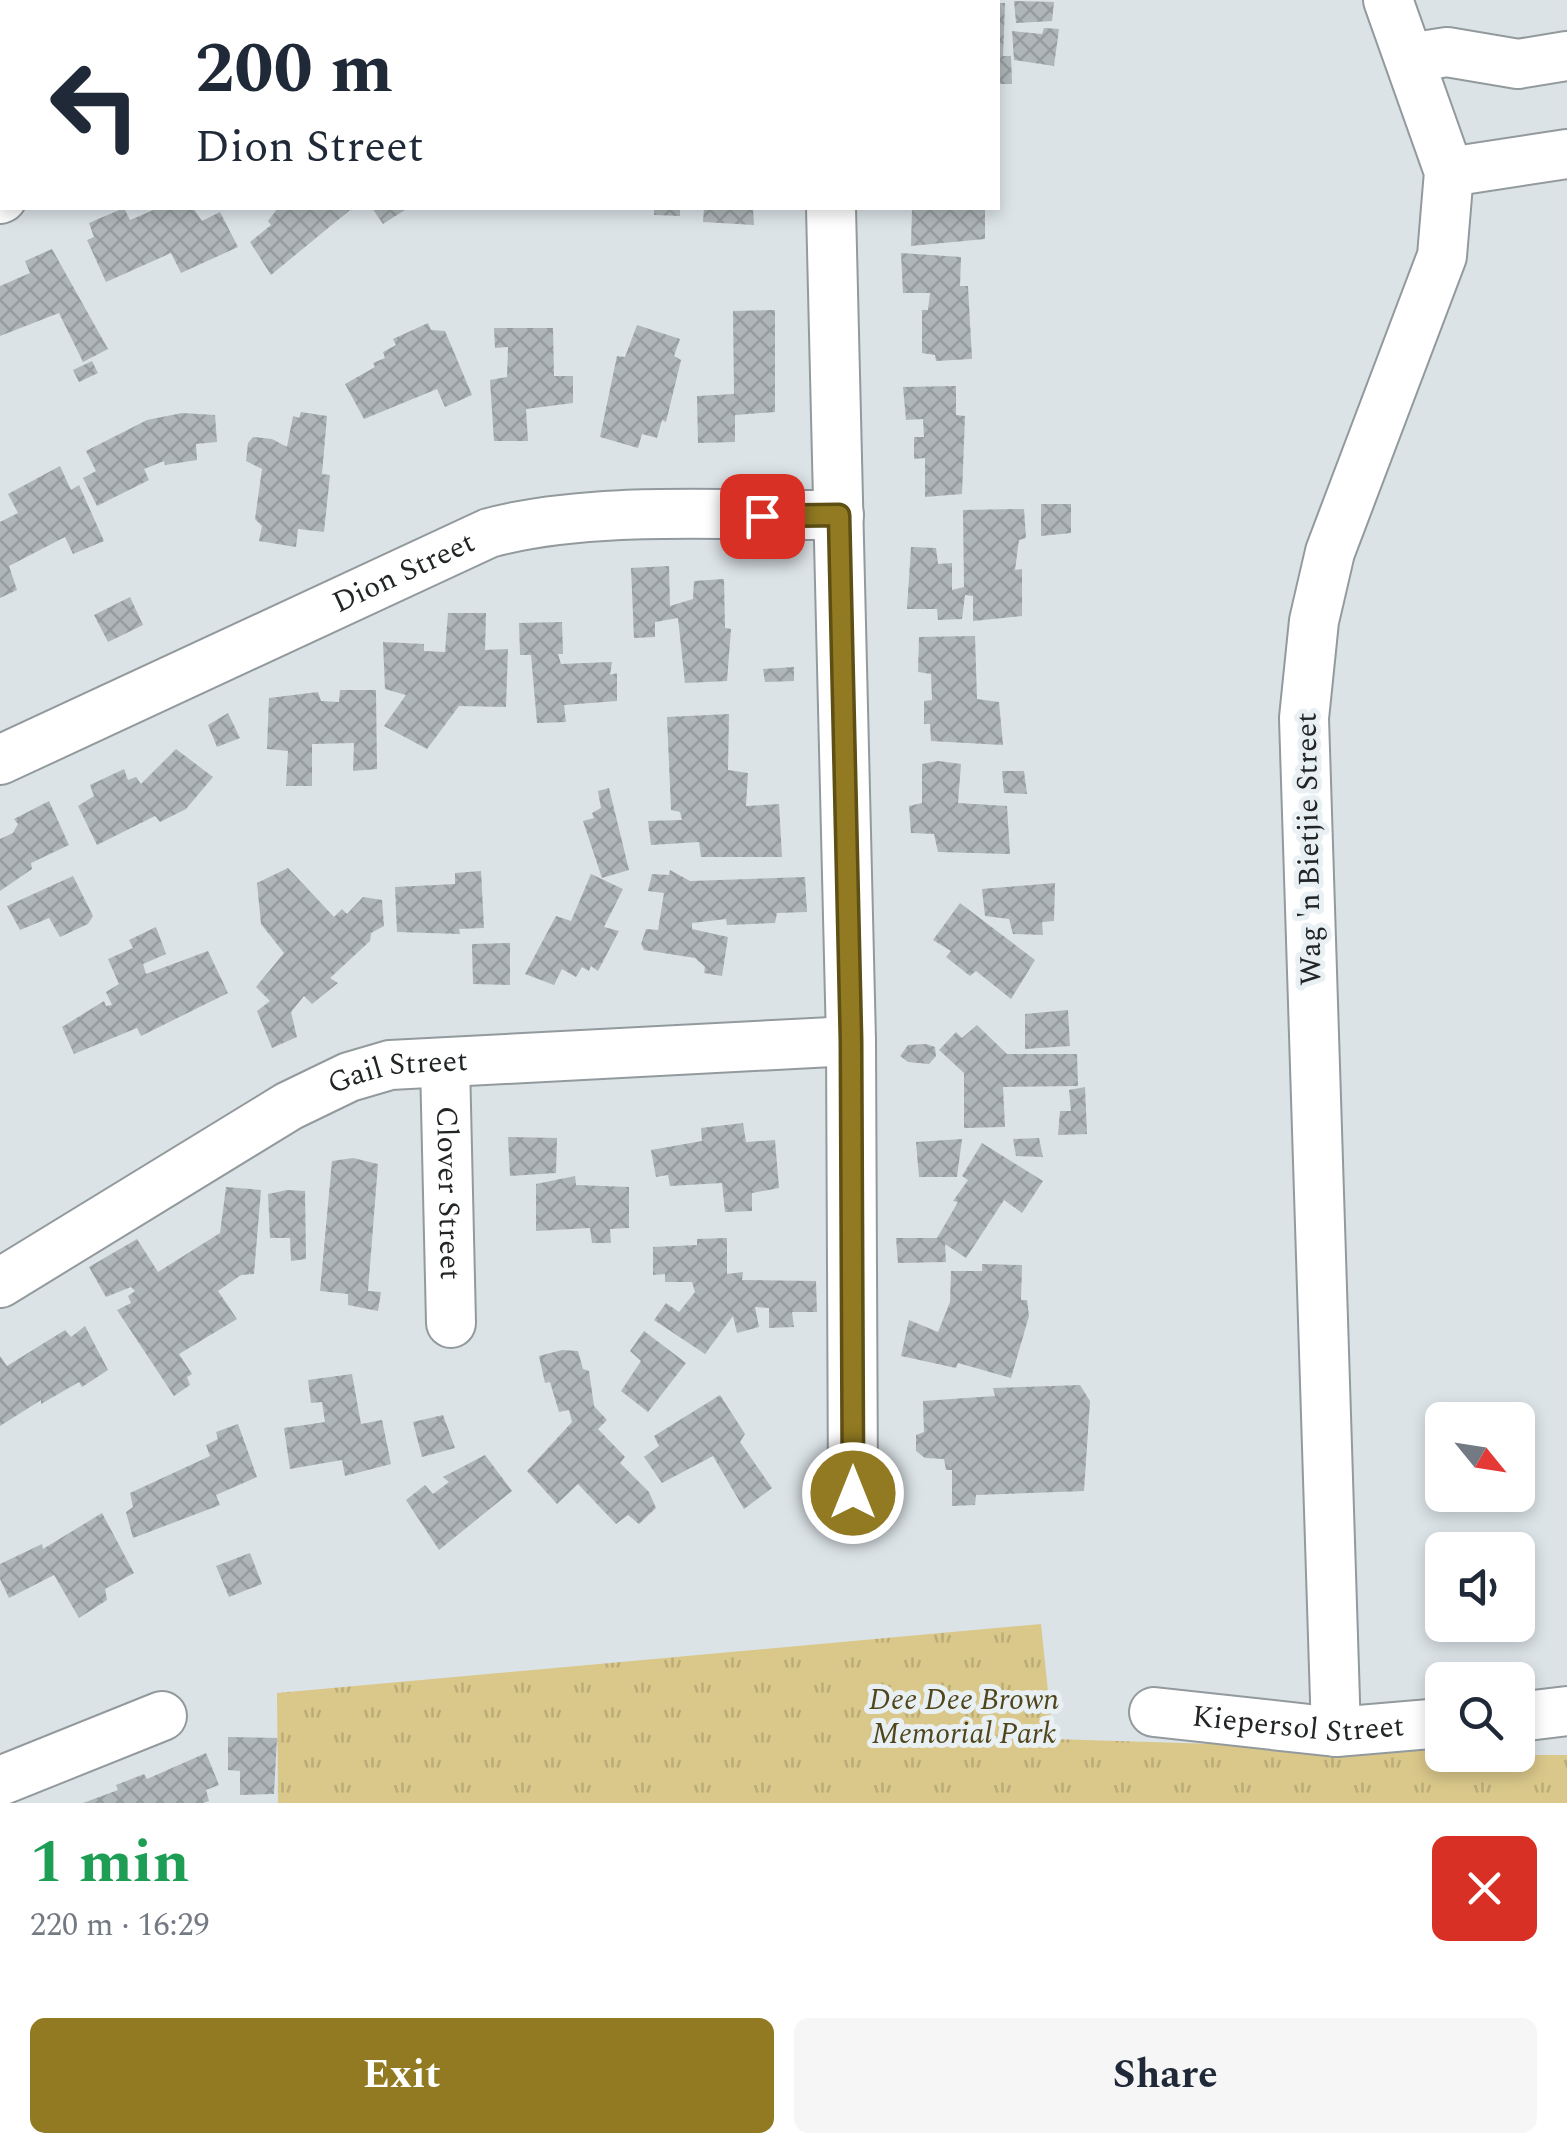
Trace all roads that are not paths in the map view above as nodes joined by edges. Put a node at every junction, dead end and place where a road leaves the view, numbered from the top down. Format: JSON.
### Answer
{"nodes":[{"id":1,"x":1388,"y":0,"type":"edge"},
{"id":2,"x":1567,"y":56,"type":"edge"},
{"id":3,"x":1409,"y":58,"type":"junction"},
{"id":4,"x":1567,"y":154,"type":"edge"},
{"id":5,"x":1449,"y":172,"type":"junction"},
{"id":6,"x":830,"y":210,"type":"edge"},
{"id":7,"x":839,"y":515,"type":"junction"},
{"id":8,"x":0,"y":760,"type":"edge"},
{"id":9,"x":851,"y":1041,"type":"junction"},
{"id":10,"x":445,"y":1063,"type":"junction"},
{"id":11,"x":0,"y":1283,"type":"edge"},
{"id":12,"x":451,"y":1323,"type":"dead end"},
{"id":13,"x":853,"y":1493,"type":"dead end"},
{"id":14,"x":1567,"y":1711,"type":"edge"},
{"id":15,"x":1154,"y":1712,"type":"dead end"},
{"id":16,"x":1535,"y":1715,"type":"edge"},
{"id":17,"x":162,"y":1716,"type":"dead end"},
{"id":18,"x":1425,"y":1724,"type":"edge"},
{"id":19,"x":1336,"y":1732,"type":"junction"},
{"id":20,"x":0,"y":1781,"type":"edge"}],
"edges":[{"from":1,"to":3,"type":"street","name":"Wag 'n Bietjie Street"},
{"from":2,"to":3,"type":"street"},
{"from":3,"to":5,"type":"street","name":"Wag 'n Bietjie Street"},
{"from":4,"to":5,"type":"street"},
{"from":5,"to":19,"type":"street","name":"Wag 'n Bietjie Street"},
{"from":6,"to":7,"type":"street"},
{"from":7,"to":8,"type":"street","name":"Dion Street"},
{"from":7,"to":9,"type":"street"},
{"from":9,"to":10,"type":"street","name":"Gail Street"},
{"from":9,"to":13,"type":"street"},
{"from":10,"to":11,"type":"street","name":"Gail Street"},
{"from":10,"to":12,"type":"street","name":"Clover Street"},
{"from":14,"to":16,"type":"street"},
{"from":15,"to":19,"type":"street","name":"Kiepersol Street"},
{"from":17,"to":20,"type":"street"},
{"from":18,"to":19,"type":"street","name":"Kiepersol Street"}]}
